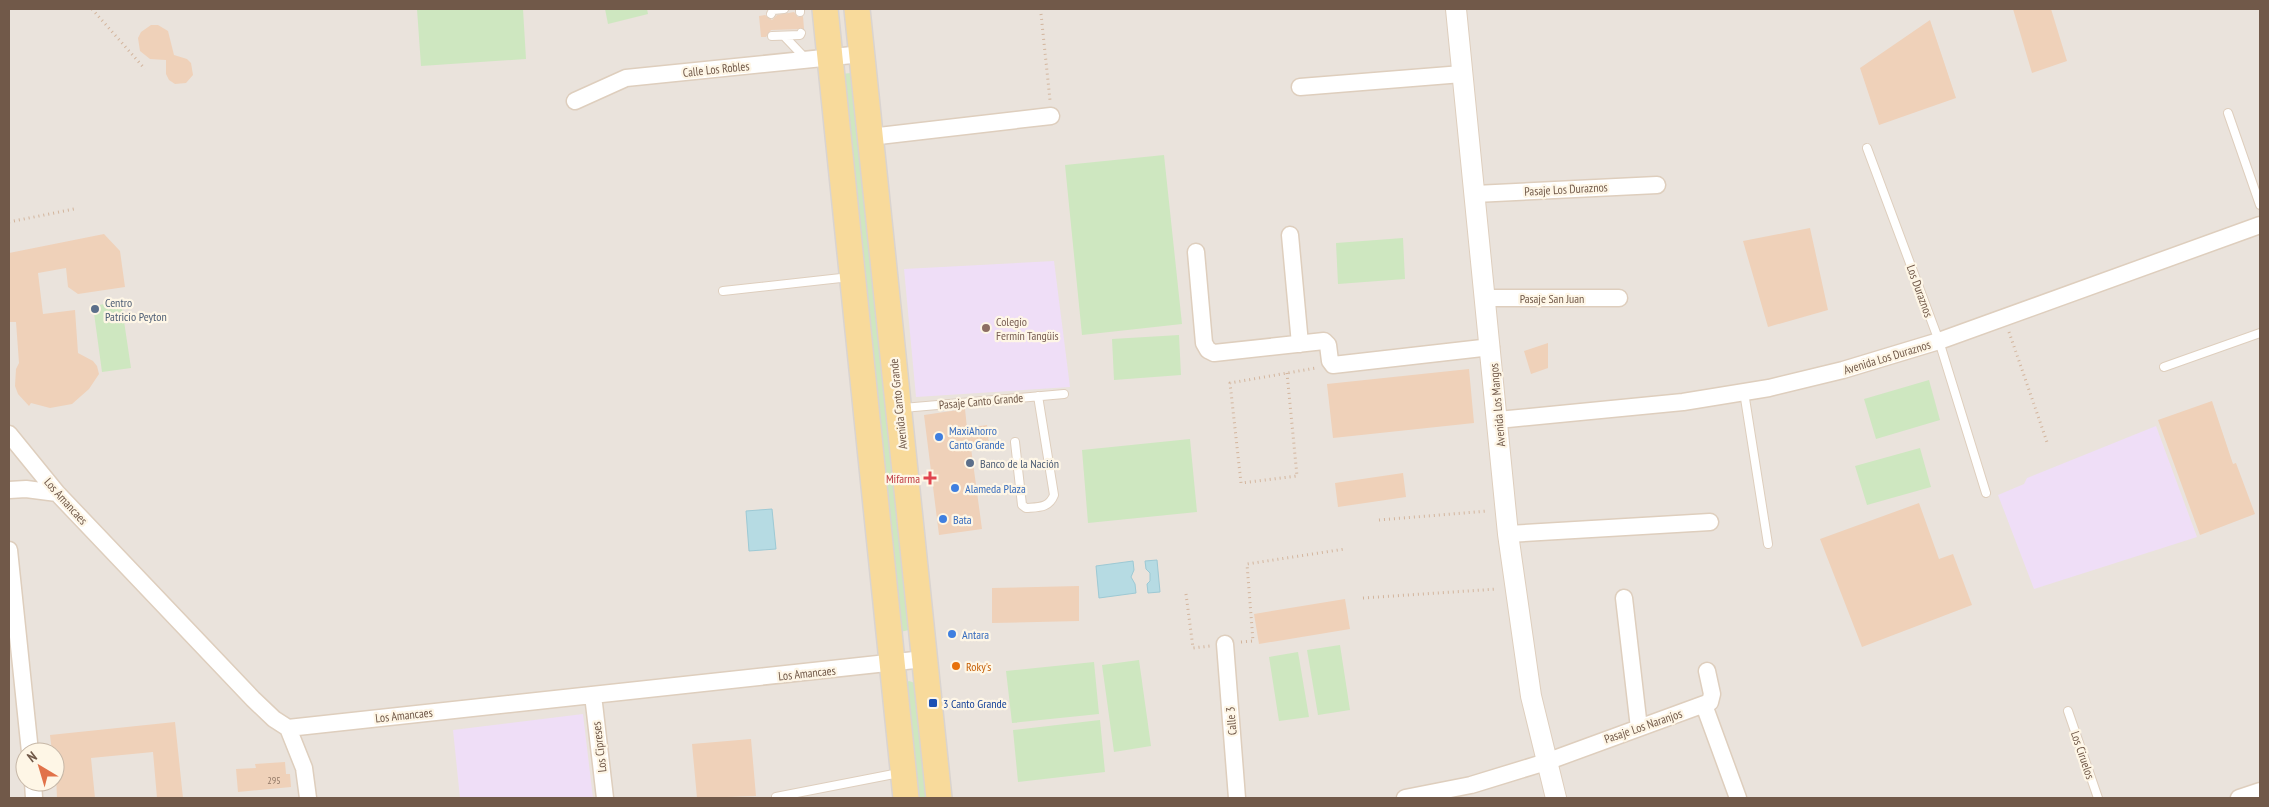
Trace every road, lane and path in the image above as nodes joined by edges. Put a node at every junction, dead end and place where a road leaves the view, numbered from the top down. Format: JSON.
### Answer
{"nodes":[{"id":1,"x":92,"y":9,"type":"edge"},
{"id":2,"x":784,"y":9,"type":"edge"},
{"id":3,"x":825,"y":9,"type":"edge"},
{"id":4,"x":857,"y":9,"type":"edge"},
{"id":5,"x":1456,"y":9,"type":"edge"},
{"id":6,"x":771,"y":14,"type":"dead end"},
{"id":7,"x":1041,"y":14,"type":"dead end"},
{"id":8,"x":801,"y":33,"type":"dead end"},
{"id":9,"x":772,"y":36,"type":"dead end"},
{"id":10,"x":785,"y":37,"type":"junction"},
{"id":11,"x":862,"y":54,"type":"junction"},
{"id":12,"x":818,"y":58,"type":"junction"},
{"id":13,"x":145,"y":69,"type":"dead end"},
{"id":14,"x":1462,"y":74,"type":"junction"},
{"id":15,"x":1300,"y":87,"type":"dead end"},
{"id":16,"x":575,"y":101,"type":"dead end"},
{"id":17,"x":2228,"y":113,"type":"dead end"},
{"id":18,"x":1051,"y":116,"type":"joint"},
{"id":19,"x":870,"y":137,"type":"junction"},
{"id":20,"x":1867,"y":148,"type":"dead end"},
{"id":21,"x":1657,"y":185,"type":"dead end"},
{"id":22,"x":1475,"y":194,"type":"junction"},
{"id":23,"x":2260,"y":205,"type":"edge"},
{"id":24,"x":74,"y":209,"type":"dead end"},
{"id":25,"x":9,"y":222,"type":"edge"},
{"id":26,"x":2260,"y":225,"type":"edge"},
{"id":27,"x":1290,"y":236,"type":"dead end"},
{"id":28,"x":1196,"y":252,"type":"dead end"},
{"id":29,"x":854,"y":276,"type":"junction"},
{"id":30,"x":723,"y":290,"type":"dead end"},
{"id":31,"x":1486,"y":298,"type":"junction"},
{"id":32,"x":1619,"y":298,"type":"dead end"},
{"id":33,"x":2004,"y":317,"type":"junction"},
{"id":34,"x":2260,"y":333,"type":"edge"},
{"id":35,"x":1939,"y":341,"type":"junction"},
{"id":36,"x":1300,"y":344,"type":"junction"},
{"id":37,"x":1491,"y":347,"type":"junction"},
{"id":38,"x":1334,"y":365,"type":"junction"},
{"id":39,"x":2164,"y":367,"type":"dead end"},
{"id":40,"x":1287,"y":373,"type":"junction"},
{"id":41,"x":1744,"y":392,"type":"junction"},
{"id":42,"x":1064,"y":394,"type":"dead end"},
{"id":43,"x":1038,"y":396,"type":"junction"},
{"id":44,"x":898,"y":409,"type":"junction"},
{"id":45,"x":1498,"y":420,"type":"junction"},
{"id":46,"x":9,"y":434,"type":"edge"},
{"id":47,"x":1015,"y":442,"type":"dead end"},
{"id":48,"x":2048,"y":445,"type":"dead end"},
{"id":49,"x":9,"y":490,"type":"edge"},
{"id":50,"x":57,"y":493,"type":"junction"},
{"id":51,"x":1986,"y":493,"type":"dead end"},
{"id":52,"x":1506,"y":510,"type":"junction"},
{"id":53,"x":1379,"y":520,"type":"dead end"},
{"id":54,"x":1710,"y":522,"type":"dead end"},
{"id":55,"x":1508,"y":534,"type":"junction"},
{"id":56,"x":1768,"y":544,"type":"dead end"},
{"id":57,"x":1345,"y":549,"type":"dead end"},
{"id":58,"x":9,"y":550,"type":"edge"},
{"id":59,"x":1516,"y":587,"type":"junction"},
{"id":60,"x":1186,"y":594,"type":"dead end"},
{"id":61,"x":1363,"y":598,"type":"dead end"},
{"id":62,"x":1624,"y":598,"type":"dead end"},
{"id":63,"x":1225,"y":644,"type":"junction"},
{"id":64,"x":924,"y":659,"type":"junction"},
{"id":65,"x":892,"y":664,"type":"junction"},
{"id":66,"x":1707,"y":672,"type":"dead end"},
{"id":67,"x":593,"y":695,"type":"junction"},
{"id":68,"x":1704,"y":705,"type":"junction"},
{"id":69,"x":2068,"y":711,"type":"dead end"},
{"id":70,"x":288,"y":728,"type":"junction"},
{"id":71,"x":1639,"y":728,"type":"junction"},
{"id":72,"x":29,"y":742,"type":"edge"},
{"id":73,"x":1546,"y":762,"type":"junction"},
{"id":74,"x":904,"y":772,"type":"junction"},
{"id":75,"x":2260,"y":791,"type":"edge"},
{"id":76,"x":776,"y":797,"type":"dead end"},
{"id":77,"x":308,"y":798,"type":"edge"},
{"id":78,"x":605,"y":798,"type":"edge"},
{"id":79,"x":906,"y":798,"type":"edge"},
{"id":80,"x":939,"y":798,"type":"edge"},
{"id":81,"x":1237,"y":798,"type":"edge"},
{"id":82,"x":1405,"y":798,"type":"edge"},
{"id":83,"x":1556,"y":798,"type":"edge"},
{"id":84,"x":1738,"y":798,"type":"edge"},
{"id":85,"x":2098,"y":798,"type":"edge"},
{"id":86,"x":2239,"y":798,"type":"edge"}],
"edges":[{"from":1,"to":13,"type":"path"},
{"from":2,"to":6,"type":"lane"},
{"from":3,"to":12,"type":"main road"},
{"from":4,"to":11,"type":"main road","name":"Avenida Canto Grande"},
{"from":5,"to":14,"type":"street","name":"Avenida Los Mangos"},
{"from":7,"to":18,"type":"path"},
{"from":8,"to":10,"type":"lane"},
{"from":9,"to":10,"type":"lane"},
{"from":10,"to":12,"type":"lane"},
{"from":11,"to":12,"type":"street","name":"Calle Los Robles"},
{"from":11,"to":19,"type":"main road","name":"Avenida Canto Grande"},
{"from":12,"to":16,"type":"street","name":"Calle Los Robles"},
{"from":12,"to":29,"type":"main road"},
{"from":14,"to":15,"type":"street"},
{"from":14,"to":22,"type":"street","name":"Avenida Los Mangos"},
{"from":17,"to":23,"type":"lane"},
{"from":18,"to":19,"type":"street"},
{"from":19,"to":44,"type":"main road","name":"Avenida Canto Grande"},
{"from":20,"to":35,"type":"lane","name":"Los Duraznos"},
{"from":21,"to":22,"type":"street","name":"Pasaje Los Duraznos"},
{"from":22,"to":31,"type":"street","name":"Avenida Los Mangos"},
{"from":24,"to":25,"type":"path"},
{"from":26,"to":33,"type":"street","name":"Avenida Los Duraznos"},
{"from":27,"to":36,"type":"street"},
{"from":28,"to":36,"type":"street"},
{"from":29,"to":30,"type":"lane"},
{"from":29,"to":65,"type":"main road"},
{"from":31,"to":32,"type":"street","name":"Pasaje San Juan"},
{"from":31,"to":37,"type":"street","name":"Avenida Los Mangos"},
{"from":33,"to":35,"type":"street","name":"Avenida Los Duraznos"},
{"from":33,"to":48,"type":"path"},
{"from":34,"to":39,"type":"lane"},
{"from":35,"to":41,"type":"street","name":"Avenida Los Duraznos"},
{"from":35,"to":51,"type":"lane","name":"Los Duraznos"},
{"from":36,"to":38,"type":"street"},
{"from":37,"to":38,"type":"street"},
{"from":37,"to":45,"type":"street","name":"Avenida Los Mangos"},
{"from":38,"to":40,"type":"path"},
{"from":40,"to":40,"type":"path"},
{"from":41,"to":45,"type":"street","name":"Avenida Los Duraznos"},
{"from":41,"to":56,"type":"lane"},
{"from":42,"to":43,"type":"lane","name":"Pasaje Canto Grande"},
{"from":43,"to":44,"type":"lane","name":"Pasaje Canto Grande"},
{"from":43,"to":47,"type":"lane"},
{"from":44,"to":64,"type":"main road","name":"Avenida Canto Grande"},
{"from":45,"to":52,"type":"street","name":"Avenida Los Mangos"},
{"from":46,"to":50,"type":"street","name":"Los Amancaes"},
{"from":49,"to":50,"type":"street"},
{"from":50,"to":70,"type":"street","name":"Los Amancaes"},
{"from":52,"to":53,"type":"path"},
{"from":52,"to":55,"type":"street","name":"Avenida Los Mangos"},
{"from":54,"to":55,"type":"street"},
{"from":55,"to":59,"type":"street","name":"Avenida Los Mangos"},
{"from":57,"to":63,"type":"path"},
{"from":58,"to":72,"type":"street"},
{"from":59,"to":61,"type":"path"},
{"from":59,"to":73,"type":"street","name":"Avenida Los Mangos"},
{"from":60,"to":63,"type":"path"},
{"from":62,"to":71,"type":"street"},
{"from":63,"to":81,"type":"street","name":"Calle 3"},
{"from":64,"to":65,"type":"street","name":"Los Amancaes"},
{"from":64,"to":80,"type":"main road","name":"Avenida Canto Grande"},
{"from":65,"to":67,"type":"street","name":"Los Amancaes"},
{"from":65,"to":74,"type":"main road"},
{"from":66,"to":68,"type":"street"},
{"from":67,"to":70,"type":"street","name":"Los Amancaes"},
{"from":67,"to":78,"type":"street","name":"Los Cipreses"},
{"from":68,"to":71,"type":"street","name":"Pasaje Los Naranjos"},
{"from":68,"to":84,"type":"street"},
{"from":69,"to":85,"type":"lane","name":"Los Ciruelos"},
{"from":70,"to":77,"type":"street"},
{"from":71,"to":73,"type":"street","name":"Pasaje Los Naranjos"},
{"from":73,"to":82,"type":"street","name":"Pasaje Los Naranjos"},
{"from":73,"to":83,"type":"street","name":"Avenida Los Mangos"},
{"from":74,"to":76,"type":"lane"},
{"from":74,"to":79,"type":"main road"},
{"from":75,"to":86,"type":"street"}]}
